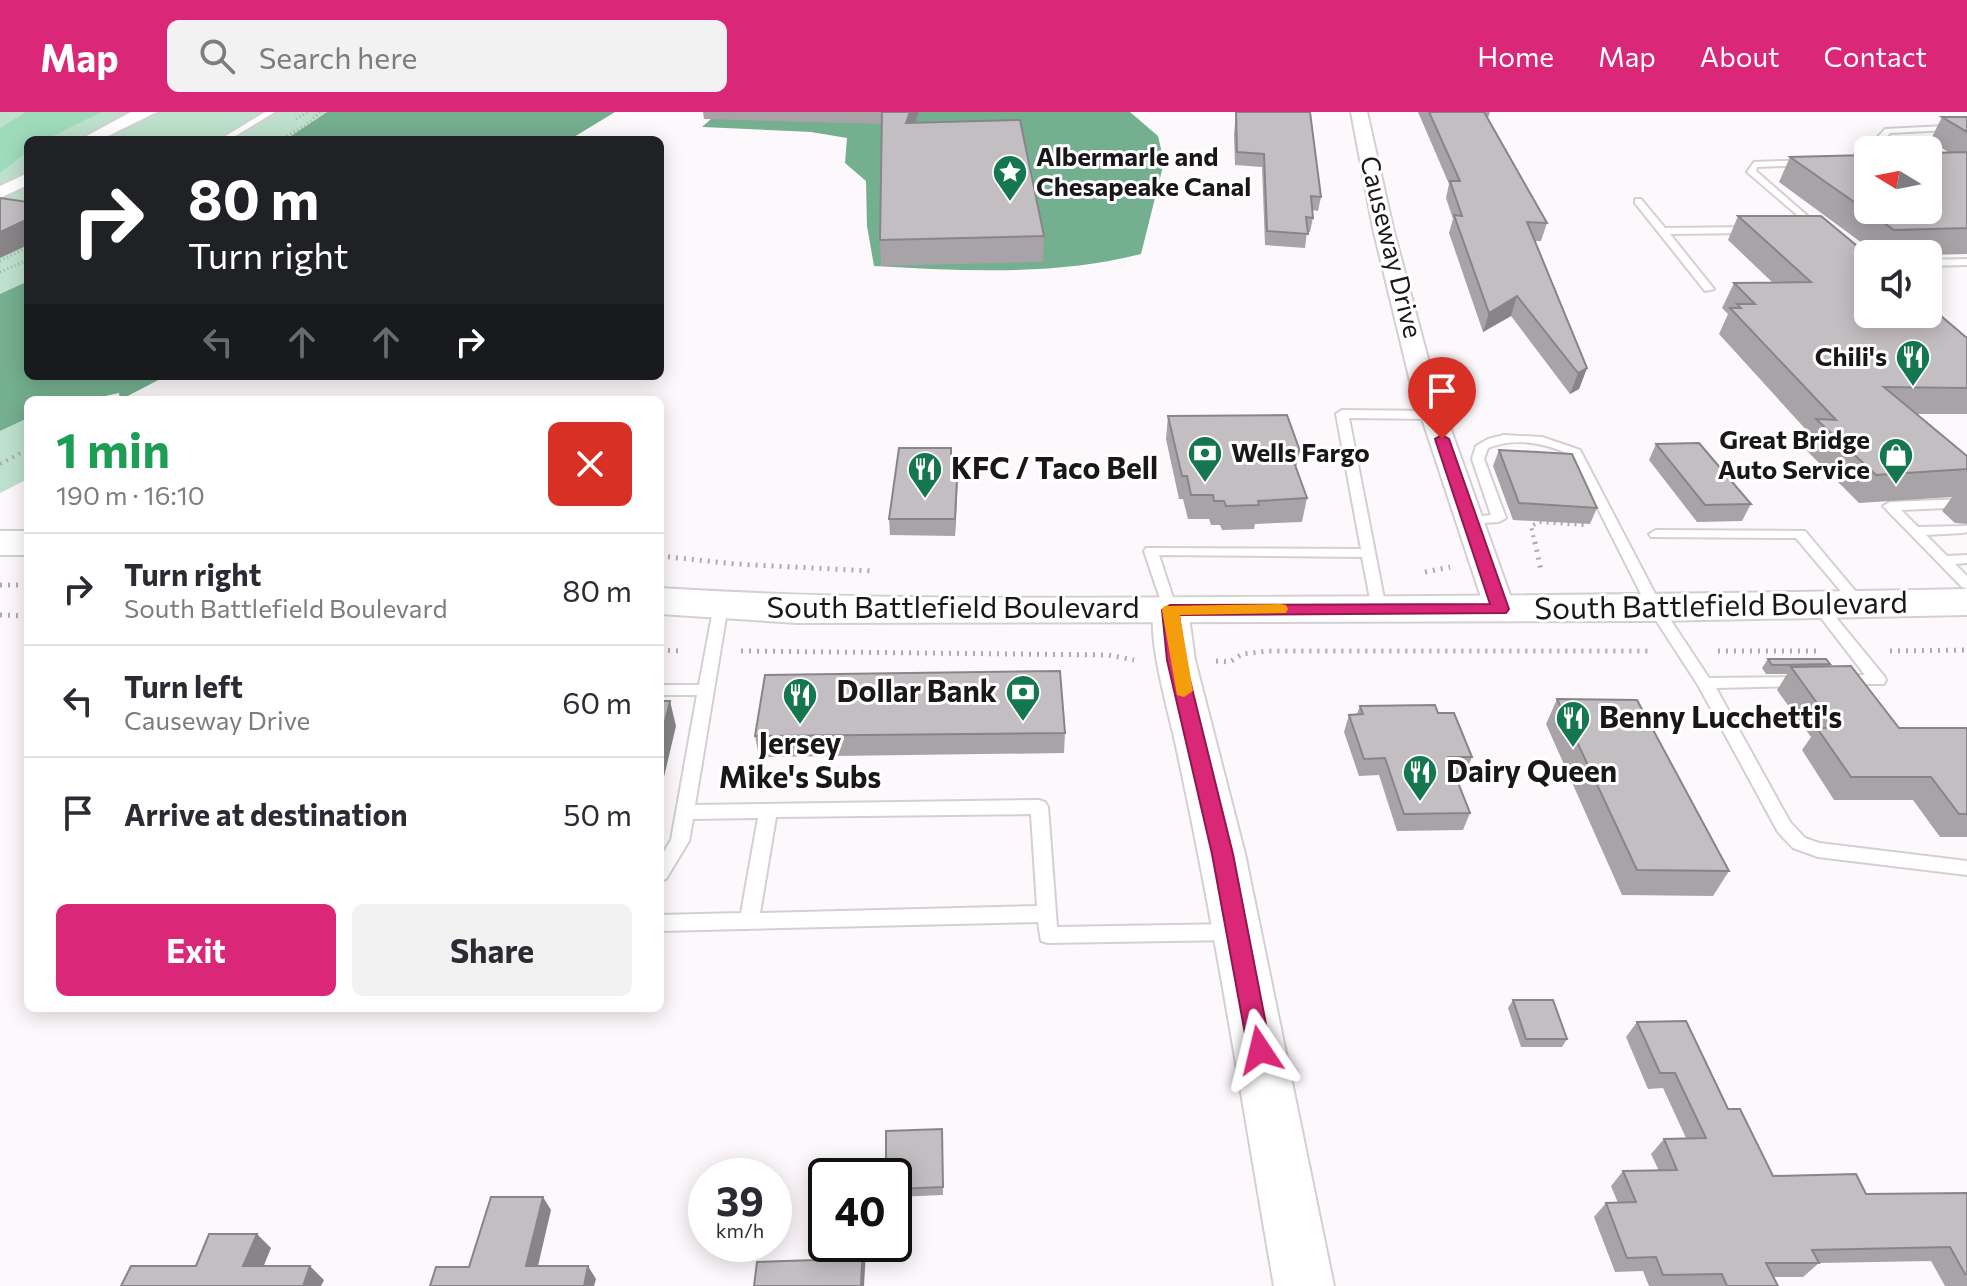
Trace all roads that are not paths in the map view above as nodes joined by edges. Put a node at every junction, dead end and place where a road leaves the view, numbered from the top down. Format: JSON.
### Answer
{"nodes":[{"id":1,"x":149,"y":112,"type":"edge"},
{"id":2,"x":271,"y":112,"type":"edge"},
{"id":3,"x":1359,"y":112,"type":"edge"},
{"id":4,"x":1967,"y":127,"type":"edge"},
{"id":5,"x":95,"y":136,"type":"edge"},
{"id":6,"x":230,"y":136,"type":"edge"},
{"id":7,"x":1883,"y":136,"type":"edge"},
{"id":8,"x":1824,"y":161,"type":"edge"},
{"id":9,"x":24,"y":180,"type":"edge"},
{"id":10,"x":0,"y":193,"type":"edge"},
{"id":11,"x":1638,"y":201,"type":"dead end"},
{"id":12,"x":1817,"y":229,"type":"junction"},
{"id":13,"x":1771,"y":230,"type":"edge"},
{"id":14,"x":1802,"y":230,"type":"edge"},
{"id":15,"x":1662,"y":231,"type":"junction"},
{"id":16,"x":1827,"y":238,"type":"edge"},
{"id":17,"x":1967,"y":262,"type":"edge"},
{"id":18,"x":1942,"y":263,"type":"edge"},
{"id":19,"x":1709,"y":289,"type":"dead end"},
{"id":20,"x":1434,"y":415,"type":"junction"},
{"id":21,"x":1967,"y":503,"type":"edge"},
{"id":22,"x":1470,"y":521,"type":"junction"},
{"id":23,"x":1962,"y":529,"type":"dead end"},
{"id":24,"x":1915,"y":531,"type":"junction"},
{"id":25,"x":1656,"y":534,"type":"dead end"},
{"id":26,"x":0,"y":543,"type":"edge"},
{"id":27,"x":24,"y":543,"type":"edge"},
{"id":28,"x":1368,"y":553,"type":"junction"},
{"id":29,"x":1967,"y":559,"type":"edge"},
{"id":30,"x":1943,"y":560,"type":"junction"},
{"id":31,"x":664,"y":601,"type":"edge"},
{"id":32,"x":1964,"y":601,"type":"edge"},
{"id":33,"x":721,"y":605,"type":"junction"},
{"id":34,"x":1860,"y":605,"type":"junction"},
{"id":35,"x":1819,"y":606,"type":"junction"},
{"id":36,"x":1655,"y":608,"type":"junction"},
{"id":37,"x":1379,"y":609,"type":"junction"},
{"id":38,"x":1500,"y":609,"type":"junction"},
{"id":39,"x":1170,"y":610,"type":"junction"},
{"id":40,"x":1705,"y":683,"type":"junction"},
{"id":41,"x":664,"y":690,"type":"edge"},
{"id":42,"x":706,"y":690,"type":"junction"},
{"id":43,"x":768,"y":811,"type":"junction"},
{"id":44,"x":685,"y":812,"type":"junction"},
{"id":45,"x":664,"y":867,"type":"edge"},
{"id":46,"x":1967,"y":868,"type":"edge"},
{"id":47,"x":1046,"y":914,"type":"junction"},
{"id":48,"x":749,"y":920,"type":"junction"},
{"id":49,"x":664,"y":923,"type":"edge"},
{"id":50,"x":1238,"y":932,"type":"junction"},
{"id":51,"x":1304,"y":1286,"type":"edge"}],
"edges":[{"from":1,"to":5,"type":"street"},
{"from":2,"to":6,"type":"lane"},
{"from":3,"to":20,"type":"street","name":"Causeway Drive"},
{"from":4,"to":7,"type":"lane"},
{"from":8,"to":12,"type":"lane"},
{"from":9,"to":10,"type":"street"},
{"from":11,"to":15,"type":"lane"},
{"from":12,"to":14,"type":"lane"},
{"from":12,"to":16,"type":"lane"},
{"from":13,"to":15,"type":"lane"},
{"from":15,"to":19,"type":"lane"},
{"from":17,"to":18,"type":"lane"},
{"from":20,"to":22,"type":"street","name":"Causeway Drive"},
{"from":20,"to":28,"type":"lane"},
{"from":21,"to":24,"type":"lane"},
{"from":22,"to":36,"type":"lane"},
{"from":22,"to":38,"type":"street","name":"Causeway Drive"},
{"from":23,"to":24,"type":"lane"},
{"from":24,"to":30,"type":"lane"},
{"from":25,"to":34,"type":"lane"},
{"from":26,"to":27,"type":"main road"},
{"from":28,"to":37,"type":"lane"},
{"from":28,"to":39,"type":"lane"},
{"from":29,"to":30,"type":"lane"},
{"from":30,"to":32,"type":"lane"},
{"from":31,"to":33,"type":"main road","name":"South Battlefield Boulevard"},
{"from":32,"to":34,"type":"main road","name":"South Battlefield Boulevard"},
{"from":33,"to":39,"type":"main road","name":"South Battlefield Boulevard"},
{"from":33,"to":42,"type":"lane"},
{"from":34,"to":35,"type":"main road","name":"South Battlefield Boulevard"},
{"from":35,"to":36,"type":"main road","name":"South Battlefield Boulevard"},
{"from":35,"to":40,"type":"lane"},
{"from":36,"to":38,"type":"main road","name":"South Battlefield Boulevard"},
{"from":36,"to":40,"type":"lane"},
{"from":37,"to":38,"type":"main road","name":"South Battlefield Boulevard"},
{"from":37,"to":39,"type":"main road","name":"South Battlefield Boulevard"},
{"from":39,"to":50,"type":"street"},
{"from":40,"to":46,"type":"lane"},
{"from":41,"to":42,"type":"lane"},
{"from":42,"to":44,"type":"lane"},
{"from":43,"to":44,"type":"lane"},
{"from":43,"to":47,"type":"lane"},
{"from":43,"to":48,"type":"lane"},
{"from":44,"to":45,"type":"lane"},
{"from":47,"to":48,"type":"lane"},
{"from":47,"to":50,"type":"lane"},
{"from":48,"to":49,"type":"lane"},
{"from":50,"to":51,"type":"street"}]}
